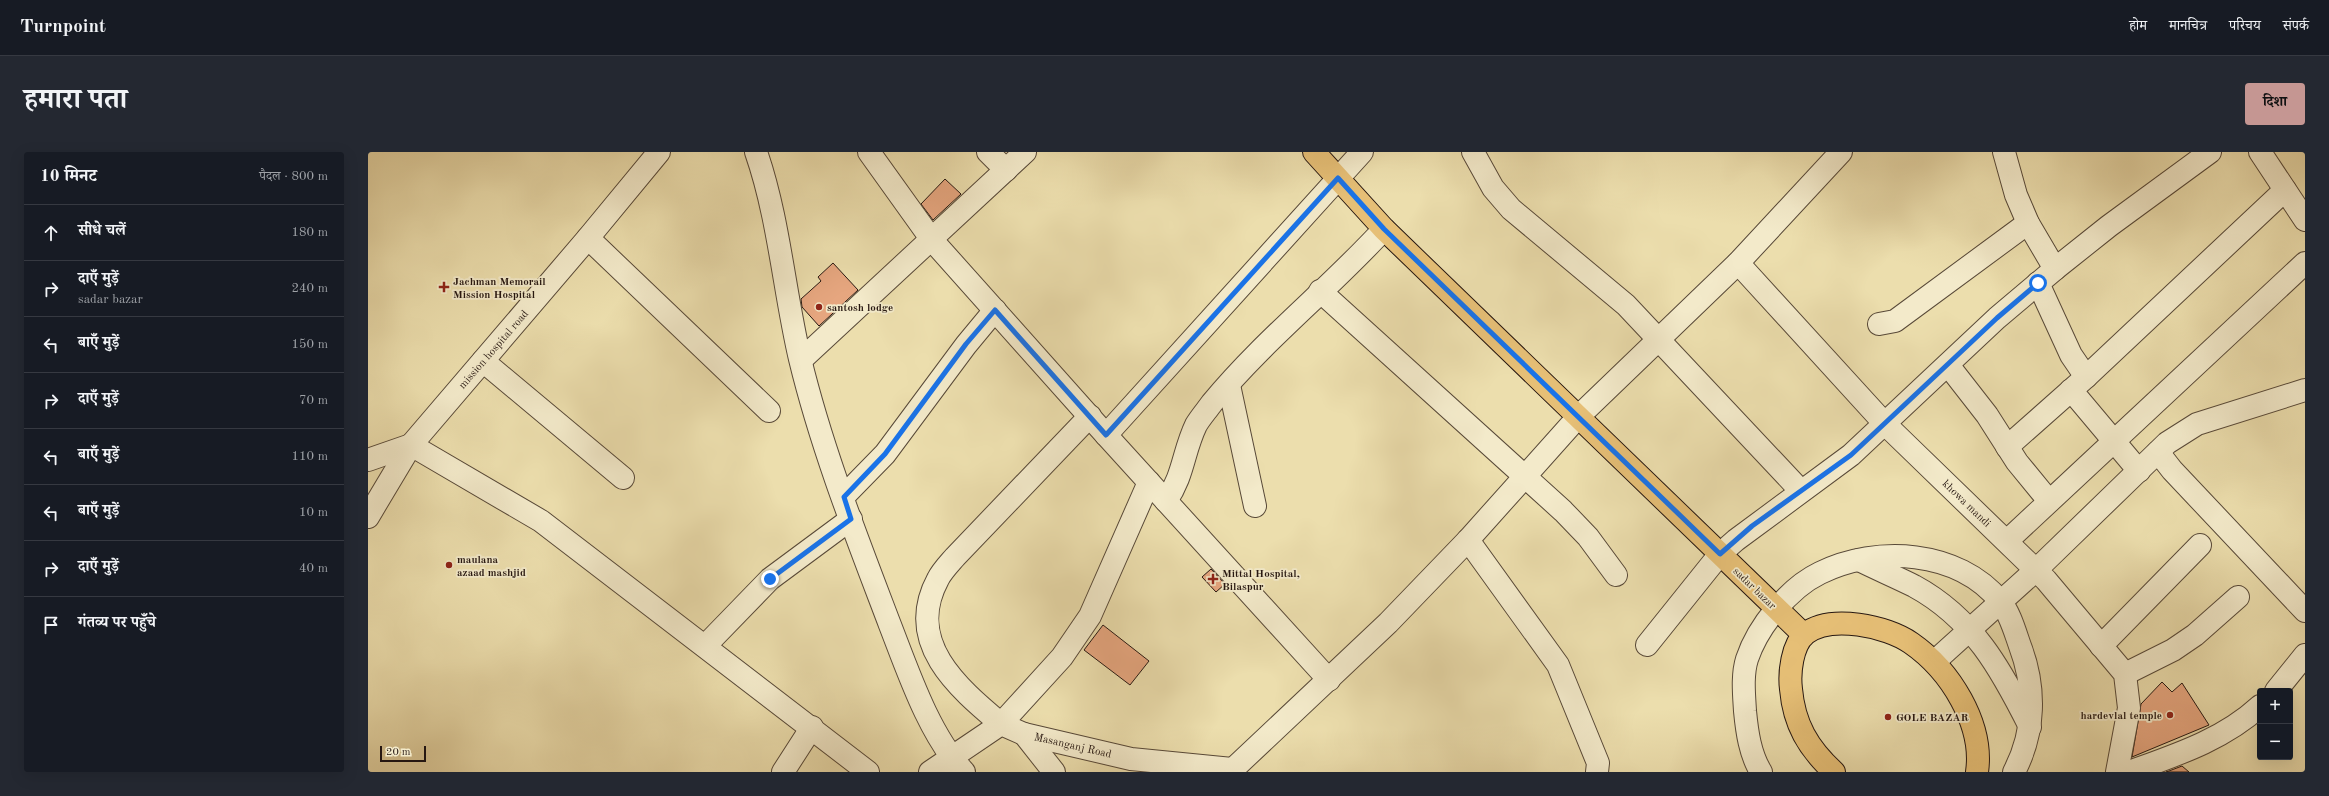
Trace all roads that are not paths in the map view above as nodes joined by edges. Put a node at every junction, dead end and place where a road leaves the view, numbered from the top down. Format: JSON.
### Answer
{"nodes":[{"id":1,"x":658,"y":152,"type":"edge"},
{"id":2,"x":756,"y":152,"type":"edge"},
{"id":3,"x":869,"y":152,"type":"edge"},
{"id":4,"x":988,"y":152,"type":"edge"},
{"id":5,"x":1025,"y":152,"type":"edge"},
{"id":6,"x":1314,"y":152,"type":"edge"},
{"id":7,"x":1362,"y":152,"type":"edge"},
{"id":8,"x":1473,"y":152,"type":"edge"},
{"id":9,"x":1841,"y":152,"type":"edge"},
{"id":10,"x":2004,"y":152,"type":"edge"},
{"id":11,"x":2210,"y":152,"type":"edge"},
{"id":12,"x":2260,"y":152,"type":"edge"},
{"id":13,"x":1006,"y":170,"type":"junction"},
{"id":14,"x":1338,"y":178,"type":"junction"},
{"id":15,"x":2285,"y":190,"type":"junction"},
{"id":16,"x":2305,"y":220,"type":"edge"},
{"id":17,"x":2028,"y":223,"type":"junction"},
{"id":18,"x":1384,"y":229,"type":"junction"},
{"id":19,"x":588,"y":238,"type":"junction"},
{"id":20,"x":932,"y":240,"type":"junction"},
{"id":21,"x":1738,"y":263,"type":"junction"},
{"id":22,"x":2305,"y":263,"type":"edge"},
{"id":23,"x":2055,"y":269,"type":"junction"},
{"id":24,"x":2038,"y":283,"type":"junction"},
{"id":25,"x":1320,"y":291,"type":"junction"},
{"id":26,"x":995,"y":310,"type":"junction"},
{"id":27,"x":1879,"y":324,"type":"dead end"},
{"id":28,"x":1660,"y":340,"type":"junction"},
{"id":29,"x":801,"y":360,"type":"junction"},
{"id":30,"x":483,"y":361,"type":"junction"},
{"id":31,"x":1948,"y":365,"type":"junction"},
{"id":32,"x":2079,"y":384,"type":"junction"},
{"id":33,"x":1229,"y":385,"type":"junction"},
{"id":34,"x":2305,"y":390,"type":"edge"},
{"id":35,"x":769,"y":411,"type":"dead end"},
{"id":36,"x":1090,"y":416,"type":"junction"},
{"id":37,"x":1578,"y":417,"type":"junction"},
{"id":38,"x":1885,"y":424,"type":"junction"},
{"id":39,"x":1106,"y":435,"type":"junction"},
{"id":40,"x":2113,"y":440,"type":"junction"},
{"id":41,"x":411,"y":445,"type":"junction"},
{"id":42,"x":2007,"y":447,"type":"junction"},
{"id":43,"x":2158,"y":452,"type":"junction"},
{"id":44,"x":368,"y":460,"type":"edge"},
{"id":45,"x":2139,"y":471,"type":"junction"},
{"id":46,"x":1526,"y":475,"type":"junction"},
{"id":47,"x":624,"y":478,"type":"dead end"},
{"id":48,"x":1149,"y":482,"type":"junction"},
{"id":49,"x":1800,"y":490,"type":"junction"},
{"id":50,"x":844,"y":497,"type":"junction"},
{"id":51,"x":1166,"y":500,"type":"junction"},
{"id":52,"x":2049,"y":501,"type":"junction"},
{"id":53,"x":1255,"y":506,"type":"dead end"},
{"id":54,"x":368,"y":517,"type":"edge"},
{"id":55,"x":851,"y":519,"type":"junction"},
{"id":56,"x":1468,"y":540,"type":"junction"},
{"id":57,"x":2007,"y":541,"type":"junction"},
{"id":58,"x":2200,"y":545,"type":"dead end"},
{"id":59,"x":1720,"y":554,"type":"junction"},
{"id":60,"x":1858,"y":560,"type":"junction"},
{"id":61,"x":2036,"y":570,"type":"junction"},
{"id":62,"x":1616,"y":575,"type":"dead end"},
{"id":63,"x":2238,"y":597,"type":"dead end"},
{"id":64,"x":2001,"y":602,"type":"junction"},
{"id":65,"x":1777,"y":609,"type":"junction"},
{"id":66,"x":2305,"y":611,"type":"edge"},
{"id":67,"x":1970,"y":629,"type":"junction"},
{"id":68,"x":1804,"y":635,"type":"junction"},
{"id":69,"x":1647,"y":645,"type":"dead end"},
{"id":70,"x":705,"y":646,"type":"junction"},
{"id":71,"x":2101,"y":646,"type":"junction"},
{"id":72,"x":2305,"y":655,"type":"edge"},
{"id":73,"x":1934,"y":662,"type":"junction"},
{"id":74,"x":2125,"y":674,"type":"junction"},
{"id":75,"x":1329,"y":680,"type":"junction"},
{"id":76,"x":2278,"y":688,"type":"edge"},
{"id":77,"x":2257,"y":708,"type":"edge"},
{"id":78,"x":1001,"y":724,"type":"junction"},
{"id":79,"x":812,"y":728,"type":"junction"},
{"id":80,"x":2031,"y":728,"type":"junction"},
{"id":81,"x":1024,"y":734,"type":"junction"},
{"id":82,"x":958,"y":764,"type":"edge"},
{"id":83,"x":1600,"y":769,"type":"edge"},
{"id":84,"x":1231,"y":770,"type":"edge"},
{"id":85,"x":783,"y":772,"type":"edge"},
{"id":86,"x":868,"y":772,"type":"edge"},
{"id":87,"x":930,"y":772,"type":"edge"},
{"id":88,"x":1054,"y":772,"type":"edge"},
{"id":89,"x":1761,"y":772,"type":"edge"},
{"id":90,"x":1834,"y":772,"type":"edge"},
{"id":91,"x":1977,"y":772,"type":"edge"},
{"id":92,"x":2014,"y":772,"type":"edge"},
{"id":93,"x":2117,"y":772,"type":"edge"},
{"id":94,"x":2129,"y":772,"type":"edge"}],
"edges":[{"from":1,"to":19,"type":"street","name":"mission hospital road"},
{"from":2,"to":29,"type":"street"},
{"from":3,"to":20,"type":"street"},
{"from":4,"to":13,"type":"street"},
{"from":5,"to":13,"type":"street"},
{"from":6,"to":14,"type":"main road","name":"sadar bazar"},
{"from":7,"to":14,"type":"street"},
{"from":8,"to":28,"type":"street"},
{"from":9,"to":21,"type":"street"},
{"from":10,"to":17,"type":"street"},
{"from":11,"to":23,"type":"street"},
{"from":12,"to":15,"type":"street"},
{"from":13,"to":20,"type":"street"},
{"from":14,"to":18,"type":"main road","name":"sadar bazar"},
{"from":14,"to":39,"type":"street"},
{"from":15,"to":16,"type":"street"},
{"from":15,"to":32,"type":"street"},
{"from":17,"to":23,"type":"street"},
{"from":17,"to":27,"type":"street"},
{"from":18,"to":25,"type":"street"},
{"from":18,"to":37,"type":"main road","name":"sadar bazar"},
{"from":19,"to":30,"type":"street","name":"mission hospital road"},
{"from":19,"to":35,"type":"street"},
{"from":20,"to":26,"type":"street"},
{"from":20,"to":29,"type":"street"},
{"from":21,"to":28,"type":"street"},
{"from":21,"to":38,"type":"street","name":"khowa mandi"},
{"from":22,"to":40,"type":"street"},
{"from":23,"to":24,"type":"street"},
{"from":24,"to":31,"type":"street"},
{"from":24,"to":32,"type":"street"},
{"from":25,"to":33,"type":"street"},
{"from":25,"to":46,"type":"street"},
{"from":26,"to":36,"type":"street"},
{"from":26,"to":50,"type":"street"},
{"from":28,"to":37,"type":"street"},
{"from":28,"to":49,"type":"street"},
{"from":29,"to":50,"type":"street"},
{"from":30,"to":41,"type":"street","name":"mission hospital road"},
{"from":30,"to":47,"type":"street"},
{"from":31,"to":38,"type":"street"},
{"from":31,"to":42,"type":"street"},
{"from":32,"to":40,"type":"street"},
{"from":32,"to":42,"type":"street"},
{"from":33,"to":51,"type":"street"},
{"from":33,"to":53,"type":"street"},
{"from":34,"to":43,"type":"street"},
{"from":36,"to":39,"type":"street"},
{"from":36,"to":78,"type":"street","name":"Masanganj Road"},
{"from":37,"to":46,"type":"street"},
{"from":37,"to":59,"type":"main road","name":"sadar bazar"},
{"from":38,"to":49,"type":"street"},
{"from":38,"to":57,"type":"street","name":"khowa mandi"},
{"from":39,"to":48,"type":"street"},
{"from":40,"to":45,"type":"street"},
{"from":40,"to":52,"type":"street"},
{"from":41,"to":44,"type":"street"},
{"from":41,"to":54,"type":"street","name":"mission hospital road"},
{"from":41,"to":70,"type":"street"},
{"from":42,"to":52,"type":"street"},
{"from":43,"to":45,"type":"street"},
{"from":43,"to":66,"type":"street"},
{"from":45,"to":61,"type":"street"},
{"from":46,"to":56,"type":"street"},
{"from":46,"to":62,"type":"street"},
{"from":48,"to":51,"type":"street"},
{"from":48,"to":78,"type":"street"},
{"from":49,"to":59,"type":"street"},
{"from":50,"to":55,"type":"street"},
{"from":51,"to":75,"type":"street"},
{"from":52,"to":57,"type":"street"},
{"from":55,"to":70,"type":"street"},
{"from":55,"to":82,"type":"street"},
{"from":56,"to":75,"type":"street"},
{"from":56,"to":83,"type":"street"},
{"from":57,"to":61,"type":"street","name":"khowa mandi"},
{"from":58,"to":71,"type":"street"},
{"from":59,"to":65,"type":"main road","name":"sadar bazar"},
{"from":59,"to":69,"type":"street"},
{"from":60,"to":64,"type":"street"},
{"from":60,"to":65,"type":"street"},
{"from":60,"to":67,"type":"street"},
{"from":61,"to":64,"type":"street"},
{"from":61,"to":71,"type":"street","name":"khowa mandi"},
{"from":63,"to":74,"type":"street"},
{"from":64,"to":67,"type":"street"},
{"from":64,"to":80,"type":"street"},
{"from":65,"to":68,"type":"main road","name":"sadar bazar"},
{"from":65,"to":89,"type":"street"},
{"from":67,"to":73,"type":"street"},
{"from":67,"to":80,"type":"street"},
{"from":68,"to":73,"type":"main road"},
{"from":68,"to":90,"type":"main road"},
{"from":70,"to":79,"type":"street"},
{"from":71,"to":74,"type":"street","name":"khowa mandi"},
{"from":72,"to":76,"type":"street"},
{"from":73,"to":91,"type":"main road"},
{"from":74,"to":93,"type":"street"},
{"from":75,"to":84,"type":"street"},
{"from":77,"to":94,"type":"street"},
{"from":78,"to":81,"type":"street","name":"Masanganj Road"},
{"from":78,"to":82,"type":"street"},
{"from":79,"to":85,"type":"street"},
{"from":79,"to":86,"type":"street"},
{"from":80,"to":92,"type":"street"},
{"from":81,"to":84,"type":"street","name":"Masanganj Road"},
{"from":81,"to":88,"type":"street"},
{"from":82,"to":87,"type":"street"}]}
